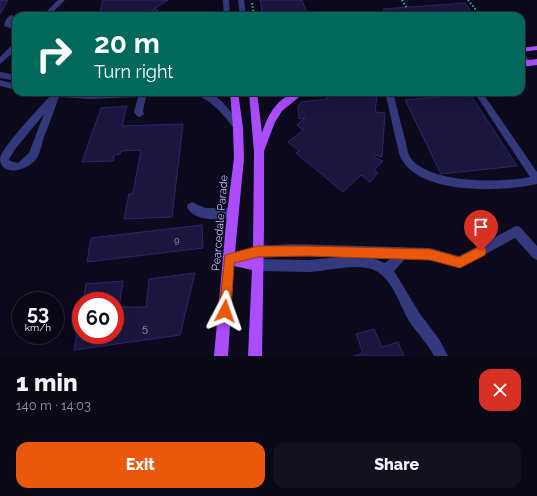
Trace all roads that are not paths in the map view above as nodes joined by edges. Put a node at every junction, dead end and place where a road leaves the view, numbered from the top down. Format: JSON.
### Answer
{"nodes":[{"id":1,"x":54,"y":0,"type":"edge"},
{"id":2,"x":62,"y":0,"type":"edge"},
{"id":3,"x":226,"y":0,"type":"edge"},
{"id":4,"x":241,"y":0,"type":"edge"},
{"id":5,"x":41,"y":12,"type":"edge"},
{"id":6,"x":49,"y":12,"type":"edge"},
{"id":7,"x":226,"y":12,"type":"edge"},
{"id":8,"x":242,"y":12,"type":"edge"},
{"id":9,"x":12,"y":17,"type":"dead end"},
{"id":10,"x":12,"y":27,"type":"edge"},
{"id":11,"x":12,"y":42,"type":"edge"},
{"id":12,"x":537,"y":48,"type":"edge"},
{"id":13,"x":12,"y":50,"type":"edge"},
{"id":14,"x":525,"y":50,"type":"edge"},
{"id":15,"x":0,"y":52,"type":"edge"},
{"id":16,"x":0,"y":61,"type":"edge"},
{"id":17,"x":537,"y":62,"type":"edge"},
{"id":18,"x":525,"y":63,"type":"edge"},
{"id":19,"x":0,"y":74,"type":"edge"},
{"id":20,"x":12,"y":77,"type":"edge"},
{"id":21,"x":0,"y":83,"type":"edge"},
{"id":22,"x":12,"y":86,"type":"edge"},
{"id":23,"x":54,"y":96,"type":"edge"},
{"id":24,"x":55,"y":96,"type":"edge"},
{"id":25,"x":142,"y":96,"type":"edge"},
{"id":26,"x":207,"y":96,"type":"edge"},
{"id":27,"x":234,"y":96,"type":"edge"},
{"id":28,"x":253,"y":96,"type":"edge"},
{"id":29,"x":294,"y":96,"type":"edge"},
{"id":30,"x":390,"y":96,"type":"edge"},
{"id":31,"x":481,"y":96,"type":"edge"},
{"id":32,"x":140,"y":114,"type":"dead end"},
{"id":33,"x":238,"y":128,"type":"junction"},
{"id":34,"x":259,"y":153,"type":"junction"},
{"id":35,"x":192,"y":207,"type":"dead end"},
{"id":36,"x":232,"y":214,"type":"junction"},
{"id":37,"x":258,"y":252,"type":"junction"},
{"id":38,"x":403,"y":253,"type":"junction"},
{"id":39,"x":537,"y":254,"type":"edge"},
{"id":40,"x":229,"y":259,"type":"junction"},
{"id":41,"x":258,"y":265,"type":"junction"},
{"id":42,"x":386,"y":271,"type":"junction"},
{"id":43,"x":222,"y":356,"type":"edge"},
{"id":44,"x":255,"y":356,"type":"edge"},
{"id":45,"x":441,"y":356,"type":"edge"}],
"edges":[{"from":1,"to":5,"type":"street"},
{"from":2,"to":6,"type":"street"},
{"from":3,"to":7,"type":"street"},
{"from":4,"to":8,"type":"street"},
{"from":9,"to":10,"type":"street"},
{"from":11,"to":15,"type":"street"},
{"from":12,"to":14,"type":"main road"},
{"from":13,"to":16,"type":"street"},
{"from":17,"to":18,"type":"main road"},
{"from":19,"to":20,"type":"street"},
{"from":21,"to":22,"type":"street"},
{"from":23,"to":24,"type":"street"},
{"from":25,"to":32,"type":"street"},
{"from":26,"to":33,"type":"street"},
{"from":27,"to":33,"type":"main road","name":"Pearcedale Parade"},
{"from":28,"to":34,"type":"main road"},
{"from":29,"to":34,"type":"main road"},
{"from":30,"to":31,"type":"street"},
{"from":33,"to":36,"type":"main road","name":"Pearcedale Parade"},
{"from":34,"to":37,"type":"main road"},
{"from":35,"to":36,"type":"street"},
{"from":36,"to":40,"type":"main road","name":"Pearcedale Parade"},
{"from":37,"to":38,"type":"street"},
{"from":37,"to":40,"type":"main road"},
{"from":37,"to":41,"type":"main road"},
{"from":38,"to":39,"type":"street"},
{"from":38,"to":42,"type":"street"},
{"from":40,"to":41,"type":"main road"},
{"from":40,"to":43,"type":"main road","name":"Pearcedale Parade"},
{"from":41,"to":42,"type":"street"},
{"from":41,"to":44,"type":"main road"},
{"from":42,"to":45,"type":"street"}]}
